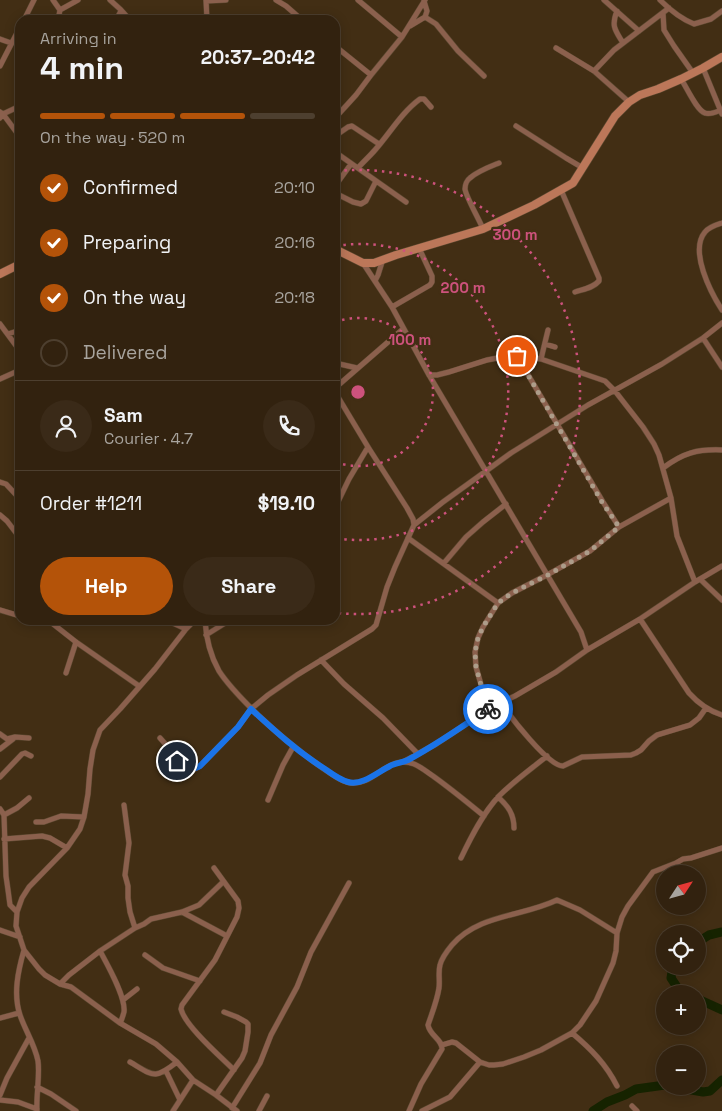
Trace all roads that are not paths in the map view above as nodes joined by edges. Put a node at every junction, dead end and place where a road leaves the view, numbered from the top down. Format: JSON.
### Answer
{"nodes":[{"id":1,"x":34,"y":0,"type":"edge"},
{"id":2,"x":53,"y":0,"type":"edge"},
{"id":3,"x":78,"y":0,"type":"edge"},
{"id":4,"x":110,"y":0,"type":"edge"},
{"id":5,"x":206,"y":0,"type":"edge"},
{"id":6,"x":226,"y":0,"type":"edge"},
{"id":7,"x":276,"y":0,"type":"edge"},
{"id":8,"x":358,"y":0,"type":"edge"},
{"id":9,"x":604,"y":0,"type":"edge"},
{"id":10,"x":660,"y":0,"type":"edge"},
{"id":11,"x":424,"y":1,"type":"edge"},
{"id":12,"x":668,"y":8,"type":"junction"},
{"id":13,"x":60,"y":10,"type":"junction"},
{"id":14,"x":121,"y":11,"type":"junction"},
{"id":15,"x":617,"y":11,"type":"junction"},
{"id":16,"x":722,"y":11,"type":"edge"},
{"id":17,"x":663,"y":13,"type":"junction"},
{"id":18,"x":26,"y":15,"type":"edge"},
{"id":19,"x":59,"y":15,"type":"edge"},
{"id":20,"x":119,"y":15,"type":"edge"},
{"id":21,"x":125,"y":15,"type":"edge"},
{"id":22,"x":208,"y":15,"type":"edge"},
{"id":23,"x":296,"y":15,"type":"edge"},
{"id":24,"x":425,"y":17,"type":"junction"},
{"id":25,"x":410,"y":26,"type":"junction"},
{"id":26,"x":639,"y":31,"type":"junction"},
{"id":27,"x":15,"y":35,"type":"edge"},
{"id":28,"x":402,"y":37,"type":"junction"},
{"id":29,"x":0,"y":39,"type":"edge"},
{"id":30,"x":11,"y":42,"type":"junction"},
{"id":31,"x":623,"y":43,"type":"junction"},
{"id":32,"x":556,"y":48,"type":"dead end"},
{"id":33,"x":340,"y":51,"type":"edge"},
{"id":34,"x":722,"y":57,"type":"edge"},
{"id":35,"x":0,"y":66,"type":"edge"},
{"id":36,"x":703,"y":68,"type":"junction"},
{"id":37,"x":594,"y":71,"type":"junction"},
{"id":38,"x":693,"y":73,"type":"junction"},
{"id":39,"x":371,"y":75,"type":"junction"},
{"id":40,"x":484,"y":76,"type":"dead end"},
{"id":41,"x":681,"y":79,"type":"junction"},
{"id":42,"x":629,"y":102,"type":"junction"},
{"id":43,"x":431,"y":107,"type":"dead end"},
{"id":44,"x":15,"y":108,"type":"edge"},
{"id":45,"x":721,"y":112,"type":"edge"},
{"id":46,"x":340,"y":113,"type":"edge"},
{"id":47,"x":1,"y":115,"type":"edge"},
{"id":48,"x":516,"y":126,"type":"dead end"},
{"id":49,"x":15,"y":131,"type":"edge"},
{"id":50,"x":340,"y":133,"type":"edge"},
{"id":51,"x":379,"y":144,"type":"junction"},
{"id":52,"x":340,"y":156,"type":"edge"},
{"id":53,"x":499,"y":163,"type":"dead end"},
{"id":54,"x":352,"y":164,"type":"junction"},
{"id":55,"x":358,"y":168,"type":"junction"},
{"id":56,"x":583,"y":168,"type":"junction"},
{"id":57,"x":340,"y":180,"type":"edge"},
{"id":58,"x":376,"y":180,"type":"junction"},
{"id":59,"x":561,"y":190,"type":"junction"},
{"id":60,"x":340,"y":196,"type":"edge"},
{"id":61,"x":406,"y":202,"type":"dead end"},
{"id":62,"x":722,"y":223,"type":"edge"},
{"id":63,"x":483,"y":230,"type":"junction"},
{"id":64,"x":419,"y":248,"type":"junction"},
{"id":65,"x":340,"y":251,"type":"edge"},
{"id":66,"x":383,"y":259,"type":"junction"},
{"id":67,"x":363,"y":262,"type":"junction"},
{"id":68,"x":15,"y":266,"type":"edge"},
{"id":69,"x":0,"y":274,"type":"edge"},
{"id":70,"x":375,"y":282,"type":"junction"},
{"id":71,"x":575,"y":292,"type":"dead end"},
{"id":72,"x":392,"y":307,"type":"junction"},
{"id":73,"x":722,"y":310,"type":"edge"},
{"id":74,"x":0,"y":324,"type":"edge"},
{"id":75,"x":722,"y":324,"type":"edge"},
{"id":76,"x":403,"y":329,"type":"junction"},
{"id":77,"x":548,"y":330,"type":"dead end"},
{"id":78,"x":15,"y":332,"type":"edge"},
{"id":79,"x":8,"y":334,"type":"junction"},
{"id":80,"x":703,"y":338,"type":"junction"},
{"id":81,"x":15,"y":344,"type":"edge"},
{"id":82,"x":545,"y":344,"type":"junction"},
{"id":83,"x":555,"y":347,"type":"dead end"},
{"id":84,"x":517,"y":356,"type":"junction"},
{"id":85,"x":541,"y":359,"type":"junction"},
{"id":86,"x":340,"y":365,"type":"edge"},
{"id":87,"x":722,"y":367,"type":"edge"},
{"id":88,"x":357,"y":368,"type":"junction"},
{"id":89,"x":15,"y":372,"type":"edge"},
{"id":90,"x":429,"y":375,"type":"junction"},
{"id":91,"x":0,"y":380,"type":"edge"},
{"id":92,"x":340,"y":383,"type":"edge"},
{"id":93,"x":615,"y":391,"type":"junction"},
{"id":94,"x":340,"y":400,"type":"edge"},
{"id":95,"x":557,"y":424,"type":"junction"},
{"id":96,"x":368,"y":447,"type":"junction"},
{"id":97,"x":722,"y":450,"type":"edge"},
{"id":98,"x":663,"y":468,"type":"junction"},
{"id":99,"x":486,"y":472,"type":"junction"},
{"id":100,"x":0,"y":482,"type":"edge"},
{"id":101,"x":15,"y":494,"type":"edge"},
{"id":102,"x":340,"y":498,"type":"edge"},
{"id":103,"x":672,"y":498,"type":"junction"},
{"id":104,"x":506,"y":504,"type":"junction"},
{"id":105,"x":0,"y":515,"type":"edge"},
{"id":106,"x":414,"y":525,"type":"junction"},
{"id":107,"x":619,"y":527,"type":"junction"},
{"id":108,"x":15,"y":531,"type":"edge"},
{"id":109,"x":408,"y":538,"type":"junction"},
{"id":110,"x":444,"y":563,"type":"junction"},
{"id":111,"x":722,"y":566,"type":"edge"},
{"id":112,"x":548,"y":575,"type":"junction"},
{"id":113,"x":698,"y":580,"type":"junction"},
{"id":114,"x":722,"y":600,"type":"edge"},
{"id":115,"x":498,"y":603,"type":"junction"},
{"id":116,"x":0,"y":610,"type":"edge"},
{"id":117,"x":15,"y":614,"type":"edge"},
{"id":118,"x":640,"y":619,"type":"junction"},
{"id":119,"x":54,"y":625,"type":"edge"},
{"id":120,"x":177,"y":625,"type":"edge"},
{"id":121,"x":190,"y":625,"type":"edge"},
{"id":122,"x":205,"y":625,"type":"edge"},
{"id":123,"x":222,"y":625,"type":"edge"},
{"id":124,"x":186,"y":629,"type":"junction"},
{"id":125,"x":206,"y":635,"type":"junction"},
{"id":126,"x":76,"y":642,"type":"junction"},
{"id":127,"x":587,"y":650,"type":"junction"},
{"id":128,"x":321,"y":660,"type":"junction"},
{"id":129,"x":66,"y":673,"type":"dead end"},
{"id":130,"x":139,"y":686,"type":"junction"},
{"id":131,"x":498,"y":704,"type":"junction"},
{"id":132,"x":706,"y":708,"type":"junction"},
{"id":133,"x":251,"y":709,"type":"junction"},
{"id":134,"x":722,"y":715,"type":"edge"},
{"id":135,"x":0,"y":734,"type":"edge"},
{"id":136,"x":15,"y":737,"type":"junction"},
{"id":137,"x":29,"y":738,"type":"dead end"},
{"id":138,"x":160,"y":738,"type":"dead end"},
{"id":139,"x":292,"y":746,"type":"junction"},
{"id":140,"x":0,"y":749,"type":"edge"},
{"id":141,"x":418,"y":754,"type":"junction"},
{"id":142,"x":31,"y":756,"type":"dead end"},
{"id":143,"x":547,"y":756,"type":"junction"},
{"id":144,"x":405,"y":761,"type":"junction"},
{"id":145,"x":0,"y":777,"type":"edge"},
{"id":146,"x":498,"y":797,"type":"junction"},
{"id":147,"x":28,"y":798,"type":"dead end"},
{"id":148,"x":268,"y":800,"type":"dead end"},
{"id":149,"x":124,"y":805,"type":"dead end"},
{"id":150,"x":0,"y":809,"type":"edge"},
{"id":151,"x":4,"y":815,"type":"junction"},
{"id":152,"x":484,"y":816,"type":"junction"},
{"id":153,"x":84,"y":817,"type":"junction"},
{"id":154,"x":36,"y":822,"type":"dead end"},
{"id":155,"x":514,"y":828,"type":"dead end"},
{"id":156,"x":4,"y":839,"type":"junction"},
{"id":157,"x":67,"y":848,"type":"junction"},
{"id":158,"x":722,"y":848,"type":"edge"},
{"id":159,"x":461,"y":858,"type":"dead end"},
{"id":160,"x":214,"y":868,"type":"dead end"},
{"id":161,"x":223,"y":882,"type":"junction"},
{"id":162,"x":349,"y":883,"type":"dead end"},
{"id":163,"x":17,"y":912,"type":"junction"},
{"id":164,"x":182,"y":912,"type":"junction"},
{"id":165,"x":135,"y":928,"type":"junction"},
{"id":166,"x":0,"y":930,"type":"edge"},
{"id":167,"x":617,"y":933,"type":"junction"},
{"id":168,"x":227,"y":936,"type":"junction"},
{"id":169,"x":20,"y":937,"type":"junction"},
{"id":170,"x":24,"y":950,"type":"junction"},
{"id":171,"x":100,"y":951,"type":"junction"},
{"id":172,"x":145,"y":955,"type":"dead end"},
{"id":173,"x":200,"y":980,"type":"junction"},
{"id":174,"x":60,"y":984,"type":"junction"},
{"id":175,"x":137,"y":989,"type":"dead end"},
{"id":176,"x":123,"y":1000,"type":"junction"},
{"id":177,"x":224,"y":1012,"type":"dead end"},
{"id":178,"x":19,"y":1013,"type":"junction"},
{"id":179,"x":0,"y":1018,"type":"edge"},
{"id":180,"x":120,"y":1023,"type":"junction"},
{"id":181,"x":572,"y":1033,"type":"junction"},
{"id":182,"x":29,"y":1038,"type":"junction"},
{"id":183,"x":442,"y":1045,"type":"junction"},
{"id":184,"x":130,"y":1062,"type":"dead end"},
{"id":185,"x":177,"y":1062,"type":"junction"},
{"id":186,"x":480,"y":1062,"type":"junction"},
{"id":187,"x":234,"y":1070,"type":"junction"},
{"id":188,"x":166,"y":1071,"type":"junction"},
{"id":189,"x":192,"y":1080,"type":"junction"},
{"id":190,"x":617,"y":1086,"type":"dead end"},
{"id":191,"x":37,"y":1087,"type":"junction"},
{"id":192,"x":0,"y":1095,"type":"edge"},
{"id":193,"x":216,"y":1095,"type":"junction"},
{"id":194,"x":267,"y":1096,"type":"dead end"},
{"id":195,"x":0,"y":1100,"type":"edge"},
{"id":196,"x":180,"y":1100,"type":"junction"},
{"id":197,"x":632,"y":1106,"type":"dead end"},
{"id":198,"x":234,"y":1109,"type":"edge"},
{"id":199,"x":37,"y":1110,"type":"edge"},
{"id":200,"x":76,"y":1111,"type":"edge"},
{"id":201,"x":173,"y":1111,"type":"edge"},
{"id":202,"x":260,"y":1111,"type":"edge"},
{"id":203,"x":409,"y":1111,"type":"edge"},
{"id":204,"x":422,"y":1111,"type":"edge"},
{"id":205,"x":637,"y":1111,"type":"edge"}],
"edges":[{"from":1,"to":18,"type":"street"},
{"from":2,"to":13,"type":"street"},
{"from":3,"to":13,"type":"street"},
{"from":4,"to":14,"type":"street"},
{"from":5,"to":6,"type":"street"},
{"from":5,"to":22,"type":"street"},
{"from":7,"to":23,"type":"street"},
{"from":8,"to":28,"type":"street"},
{"from":9,"to":15,"type":"street"},
{"from":10,"to":12,"type":"street"},
{"from":11,"to":24,"type":"street"},
{"from":11,"to":25,"type":"street"},
{"from":12,"to":16,"type":"street"},
{"from":12,"to":17,"type":"street"},
{"from":13,"to":19,"type":"street"},
{"from":14,"to":20,"type":"street"},
{"from":14,"to":21,"type":"street"},
{"from":15,"to":26,"type":"street"},
{"from":15,"to":31,"type":"street"},
{"from":17,"to":26,"type":"street"},
{"from":17,"to":38,"type":"street"},
{"from":24,"to":25,"type":"street"},
{"from":24,"to":40,"type":"street"},
{"from":25,"to":28,"type":"street"},
{"from":26,"to":31,"type":"street"},
{"from":27,"to":30,"type":"street"},
{"from":28,"to":39,"type":"street"},
{"from":29,"to":30,"type":"street"},
{"from":30,"to":35,"type":"street"},
{"from":31,"to":37,"type":"street"},
{"from":32,"to":37,"type":"street"},
{"from":33,"to":39,"type":"street"},
{"from":34,"to":36,"type":"street"},
{"from":36,"to":38,"type":"street"},
{"from":36,"to":45,"type":"street"},
{"from":37,"to":42,"type":"street"},
{"from":38,"to":41,"type":"street"},
{"from":39,"to":46,"type":"street"},
{"from":41,"to":42,"type":"street"},
{"from":41,"to":45,"type":"street"},
{"from":42,"to":56,"type":"street"},
{"from":43,"to":51,"type":"street"},
{"from":44,"to":47,"type":"street"},
{"from":47,"to":49,"type":"street"},
{"from":48,"to":56,"type":"street"},
{"from":50,"to":51,"type":"street"},
{"from":51,"to":55,"type":"street"},
{"from":52,"to":54,"type":"street"},
{"from":53,"to":63,"type":"street"},
{"from":54,"to":55,"type":"street"},
{"from":54,"to":57,"type":"street"},
{"from":55,"to":58,"type":"street"},
{"from":56,"to":59,"type":"street"},
{"from":58,"to":60,"type":"street"},
{"from":58,"to":61,"type":"street"},
{"from":59,"to":63,"type":"street"},
{"from":59,"to":71,"type":"street"},
{"from":62,"to":73,"type":"street"},
{"from":63,"to":64,"type":"street"},
{"from":64,"to":66,"type":"street"},
{"from":64,"to":72,"type":"street"},
{"from":65,"to":67,"type":"street"},
{"from":66,"to":67,"type":"street"},
{"from":66,"to":70,"type":"street"},
{"from":67,"to":70,"type":"street"},
{"from":68,"to":69,"type":"street"},
{"from":70,"to":72,"type":"street"},
{"from":72,"to":76,"type":"street"},
{"from":74,"to":79,"type":"street"},
{"from":75,"to":80,"type":"street"},
{"from":76,"to":88,"type":"street"},
{"from":76,"to":90,"type":"street"},
{"from":77,"to":82,"type":"street"},
{"from":78,"to":79,"type":"street"},
{"from":79,"to":81,"type":"street"},
{"from":80,"to":87,"type":"street"},
{"from":80,"to":93,"type":"street"},
{"from":82,"to":83,"type":"street"},
{"from":82,"to":85,"type":"street"},
{"from":84,"to":85,"type":"street"},
{"from":84,"to":90,"type":"street"},
{"from":84,"to":95,"type":"street"},
{"from":85,"to":93,"type":"street"},
{"from":86,"to":88,"type":"street"},
{"from":88,"to":92,"type":"street"},
{"from":89,"to":91,"type":"street"},
{"from":90,"to":99,"type":"street"},
{"from":93,"to":95,"type":"street"},
{"from":93,"to":98,"type":"street"},
{"from":94,"to":96,"type":"street"},
{"from":95,"to":99,"type":"street"},
{"from":95,"to":107,"type":"street"},
{"from":96,"to":102,"type":"street"},
{"from":96,"to":106,"type":"street"},
{"from":97,"to":98,"type":"street"},
{"from":98,"to":103,"type":"street"},
{"from":99,"to":104,"type":"street"},
{"from":99,"to":106,"type":"street"},
{"from":100,"to":101,"type":"street"},
{"from":103,"to":107,"type":"street"},
{"from":103,"to":113,"type":"street"},
{"from":104,"to":110,"type":"street"},
{"from":104,"to":112,"type":"street"},
{"from":105,"to":108,"type":"street"},
{"from":106,"to":109,"type":"street"},
{"from":107,"to":112,"type":"street"},
{"from":109,"to":110,"type":"street"},
{"from":109,"to":128,"type":"street"},
{"from":110,"to":115,"type":"street"},
{"from":111,"to":113,"type":"street"},
{"from":112,"to":115,"type":"street"},
{"from":112,"to":127,"type":"street"},
{"from":113,"to":114,"type":"street"},
{"from":113,"to":118,"type":"street"},
{"from":115,"to":131,"type":"street"},
{"from":116,"to":117,"type":"street"},
{"from":118,"to":127,"type":"street"},
{"from":118,"to":132,"type":"street"},
{"from":119,"to":126,"type":"street"},
{"from":120,"to":124,"type":"street"},
{"from":121,"to":124,"type":"street"},
{"from":122,"to":125,"type":"street"},
{"from":123,"to":125,"type":"street"},
{"from":124,"to":130,"type":"street"},
{"from":125,"to":133,"type":"street"},
{"from":126,"to":129,"type":"street"},
{"from":126,"to":130,"type":"street"},
{"from":127,"to":131,"type":"street"},
{"from":128,"to":133,"type":"street"},
{"from":128,"to":141,"type":"street"},
{"from":130,"to":153,"type":"street"},
{"from":131,"to":141,"type":"street"},
{"from":131,"to":143,"type":"street"},
{"from":132,"to":134,"type":"street"},
{"from":132,"to":143,"type":"street"},
{"from":133,"to":138,"type":"street"},
{"from":133,"to":139,"type":"street"},
{"from":135,"to":136,"type":"street"},
{"from":136,"to":137,"type":"street"},
{"from":136,"to":140,"type":"street"},
{"from":139,"to":144,"type":"street"},
{"from":139,"to":148,"type":"street"},
{"from":141,"to":144,"type":"street"},
{"from":142,"to":145,"type":"street"},
{"from":143,"to":146,"type":"street"},
{"from":144,"to":152,"type":"street"},
{"from":146,"to":152,"type":"street"},
{"from":146,"to":155,"type":"street"},
{"from":147,"to":151,"type":"street"},
{"from":149,"to":165,"type":"street"},
{"from":150,"to":151,"type":"street"},
{"from":151,"to":156,"type":"street"},
{"from":152,"to":159,"type":"street"},
{"from":153,"to":154,"type":"street"},
{"from":153,"to":157,"type":"street"},
{"from":156,"to":157,"type":"street"},
{"from":156,"to":163,"type":"street"},
{"from":157,"to":163,"type":"street"},
{"from":158,"to":167,"type":"street"},
{"from":160,"to":161,"type":"street"},
{"from":161,"to":164,"type":"street"},
{"from":161,"to":168,"type":"street"},
{"from":162,"to":198,"type":"street"},
{"from":163,"to":169,"type":"street"},
{"from":164,"to":165,"type":"street"},
{"from":164,"to":168,"type":"street"},
{"from":165,"to":171,"type":"street"},
{"from":166,"to":169,"type":"street"},
{"from":167,"to":181,"type":"street"},
{"from":167,"to":183,"type":"street"},
{"from":168,"to":173,"type":"street"},
{"from":169,"to":170,"type":"street"},
{"from":170,"to":174,"type":"street"},
{"from":170,"to":178,"type":"street"},
{"from":171,"to":174,"type":"street"},
{"from":171,"to":176,"type":"street"},
{"from":172,"to":173,"type":"street"},
{"from":173,"to":187,"type":"street"},
{"from":174,"to":180,"type":"street"},
{"from":175,"to":176,"type":"street"},
{"from":176,"to":180,"type":"street"},
{"from":177,"to":187,"type":"street"},
{"from":178,"to":179,"type":"street"},
{"from":178,"to":182,"type":"street"},
{"from":180,"to":185,"type":"street"},
{"from":181,"to":186,"type":"street"},
{"from":181,"to":190,"type":"street"},
{"from":182,"to":191,"type":"street"},
{"from":182,"to":192,"type":"street"},
{"from":183,"to":186,"type":"street"},
{"from":183,"to":203,"type":"street"},
{"from":184,"to":188,"type":"street"},
{"from":185,"to":188,"type":"street"},
{"from":185,"to":189,"type":"street"},
{"from":186,"to":204,"type":"street"},
{"from":187,"to":193,"type":"street"},
{"from":188,"to":196,"type":"street"},
{"from":189,"to":193,"type":"street"},
{"from":189,"to":196,"type":"street"},
{"from":191,"to":199,"type":"street"},
{"from":191,"to":200,"type":"street"},
{"from":193,"to":198,"type":"street"},
{"from":194,"to":202,"type":"street"},
{"from":195,"to":199,"type":"street"},
{"from":196,"to":201,"type":"street"},
{"from":197,"to":205,"type":"street"}]}
